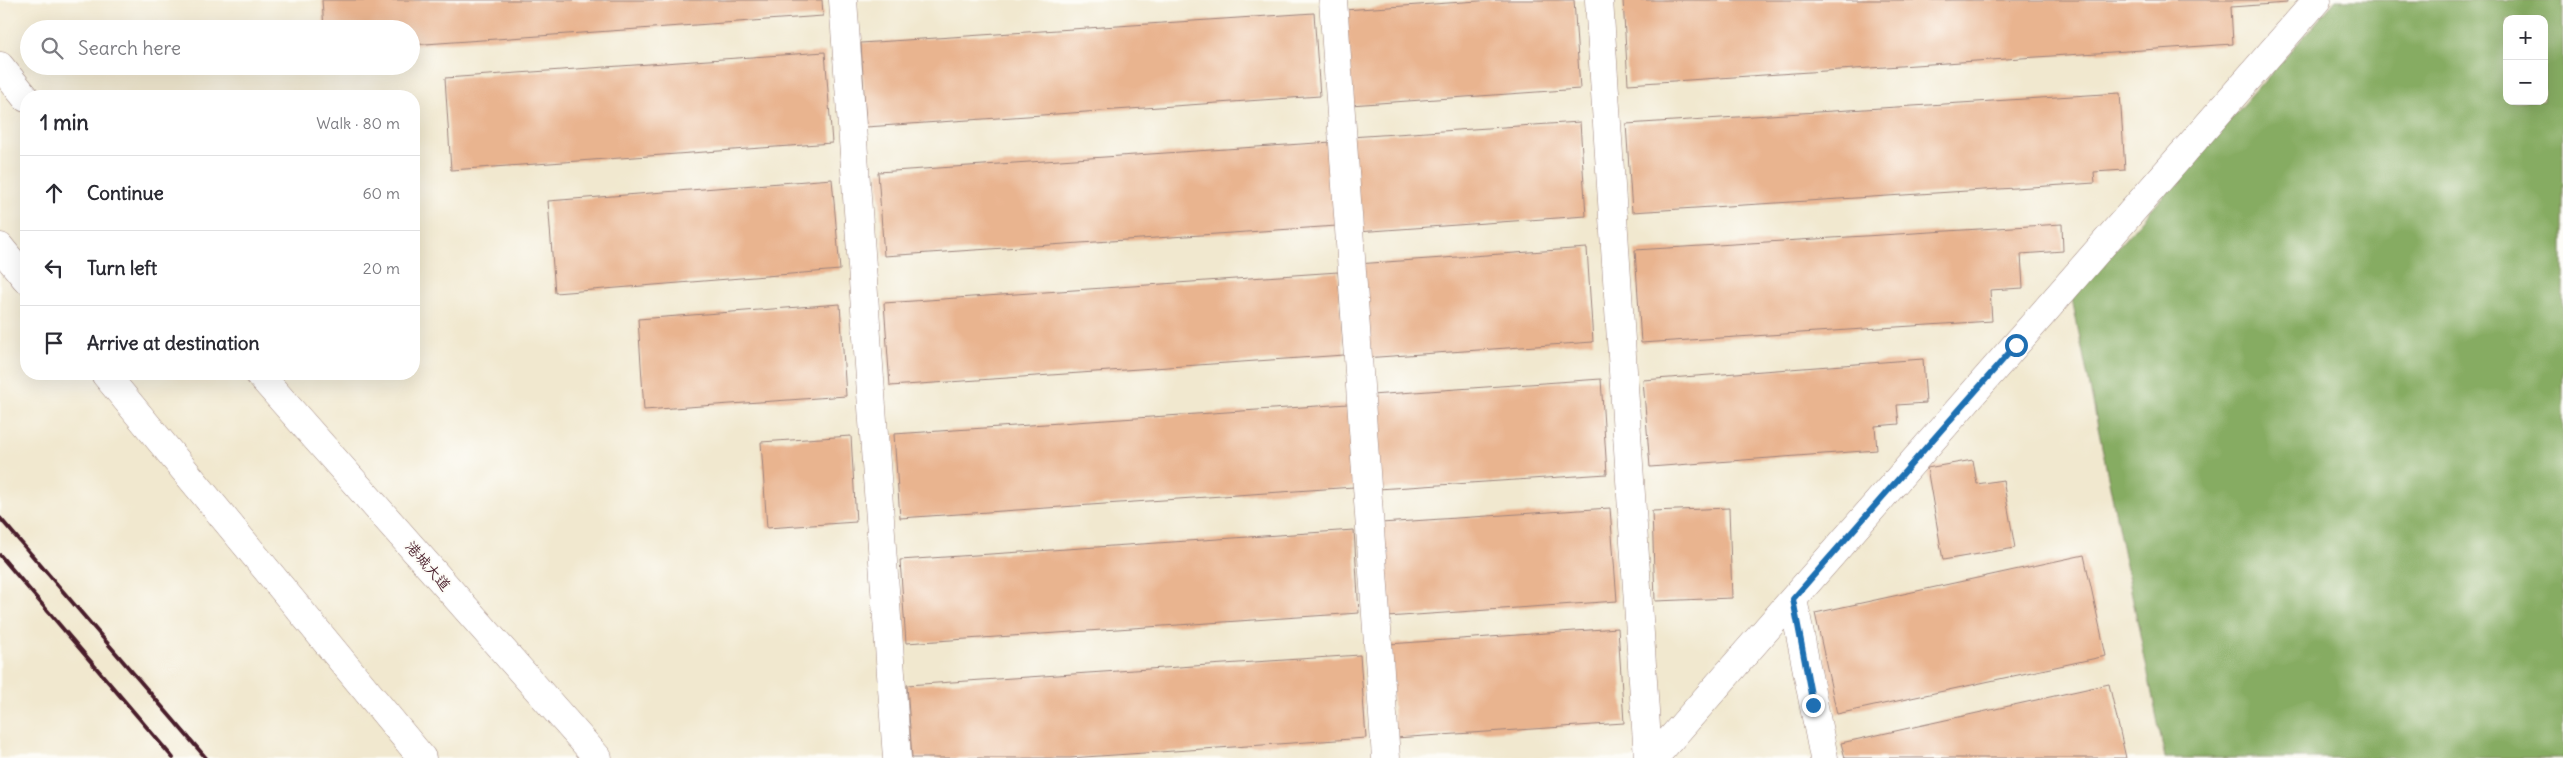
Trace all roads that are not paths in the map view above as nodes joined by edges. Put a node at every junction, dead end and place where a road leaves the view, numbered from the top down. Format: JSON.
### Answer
{"nodes":[{"id":1,"x":843,"y":0,"type":"edge"},
{"id":2,"x":1333,"y":0,"type":"edge"},
{"id":3,"x":1599,"y":0,"type":"edge"},
{"id":4,"x":2317,"y":0,"type":"edge"},
{"id":5,"x":0,"y":66,"type":"edge"},
{"id":6,"x":20,"y":91,"type":"edge"},
{"id":7,"x":0,"y":247,"type":"edge"},
{"id":8,"x":20,"y":271,"type":"edge"},
{"id":9,"x":110,"y":380,"type":"edge"},
{"id":10,"x":264,"y":380,"type":"edge"},
{"id":11,"x":1793,"y":599,"type":"junction"},
{"id":12,"x":422,"y":758,"type":"edge"},
{"id":13,"x":598,"y":758,"type":"edge"},
{"id":14,"x":897,"y":758,"type":"edge"},
{"id":15,"x":1386,"y":758,"type":"edge"},
{"id":16,"x":1648,"y":758,"type":"edge"},
{"id":17,"x":1654,"y":758,"type":"edge"},
{"id":18,"x":1824,"y":758,"type":"edge"}],
"edges":[{"from":1,"to":14,"type":"street"},
{"from":2,"to":15,"type":"street"},
{"from":3,"to":16,"type":"street"},
{"from":4,"to":11,"type":"street"},
{"from":5,"to":6,"type":"street"},
{"from":7,"to":8,"type":"street"},
{"from":9,"to":12,"type":"street"},
{"from":10,"to":13,"type":"street","name":"港城大道"},
{"from":11,"to":17,"type":"street"},
{"from":11,"to":18,"type":"street"}]}
